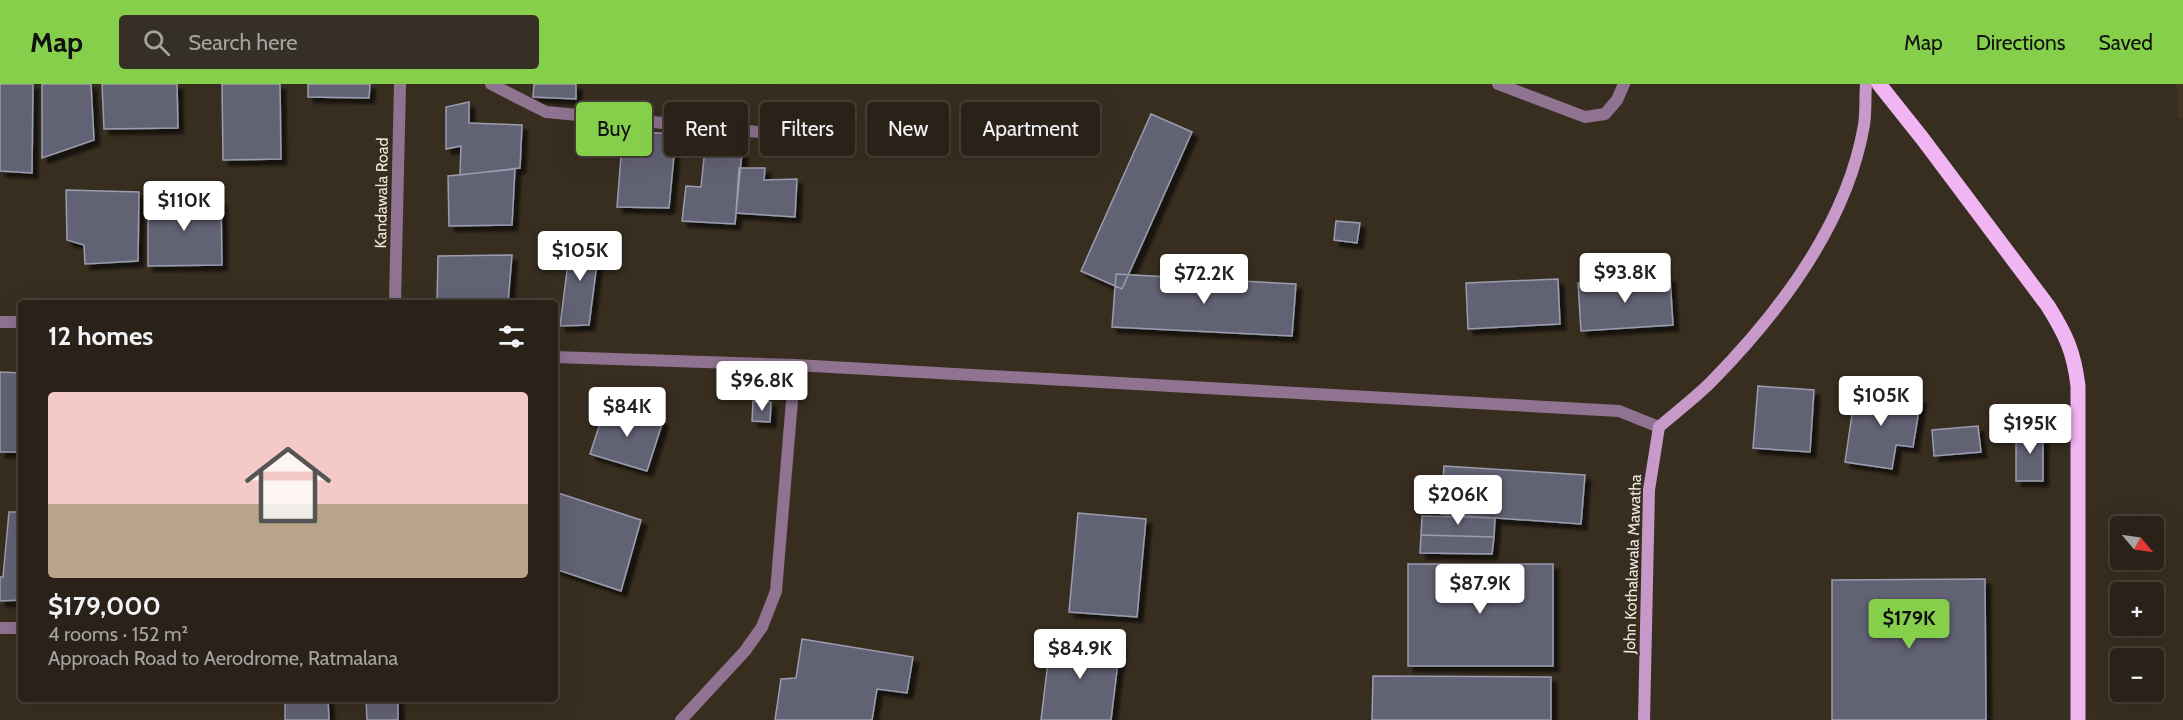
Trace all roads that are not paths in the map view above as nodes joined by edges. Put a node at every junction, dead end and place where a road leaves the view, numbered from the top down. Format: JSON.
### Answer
{"nodes":[{"id":1,"x":399,"y":84,"type":"edge"},
{"id":2,"x":491,"y":84,"type":"edge"},
{"id":3,"x":1498,"y":84,"type":"edge"},
{"id":4,"x":1624,"y":84,"type":"edge"},
{"id":5,"x":1866,"y":84,"type":"edge"},
{"id":6,"x":1879,"y":84,"type":"edge"},
{"id":7,"x":760,"y":132,"type":"edge"},
{"id":8,"x":395,"y":300,"type":"edge"},
{"id":9,"x":0,"y":322,"type":"edge"},
{"id":10,"x":18,"y":322,"type":"edge"},
{"id":11,"x":558,"y":357,"type":"edge"},
{"id":12,"x":795,"y":365,"type":"junction"},
{"id":13,"x":1659,"y":427,"type":"junction"},
{"id":14,"x":0,"y":628,"type":"edge"},
{"id":15,"x":18,"y":628,"type":"edge"},
{"id":16,"x":681,"y":720,"type":"edge"},
{"id":17,"x":1644,"y":720,"type":"edge"},
{"id":18,"x":2078,"y":720,"type":"edge"}],
"edges":[{"from":1,"to":8,"type":"street","name":"Kandawala Road"},
{"from":2,"to":7,"type":"street"},
{"from":3,"to":4,"type":"street"},
{"from":5,"to":13,"type":"street"},
{"from":6,"to":18,"type":"main road"},
{"from":9,"to":10,"type":"street"},
{"from":11,"to":12,"type":"street"},
{"from":12,"to":13,"type":"street"},
{"from":12,"to":16,"type":"street"},
{"from":13,"to":17,"type":"street","name":"John Kothalawala Mawatha"},
{"from":14,"to":15,"type":"street"}]}
